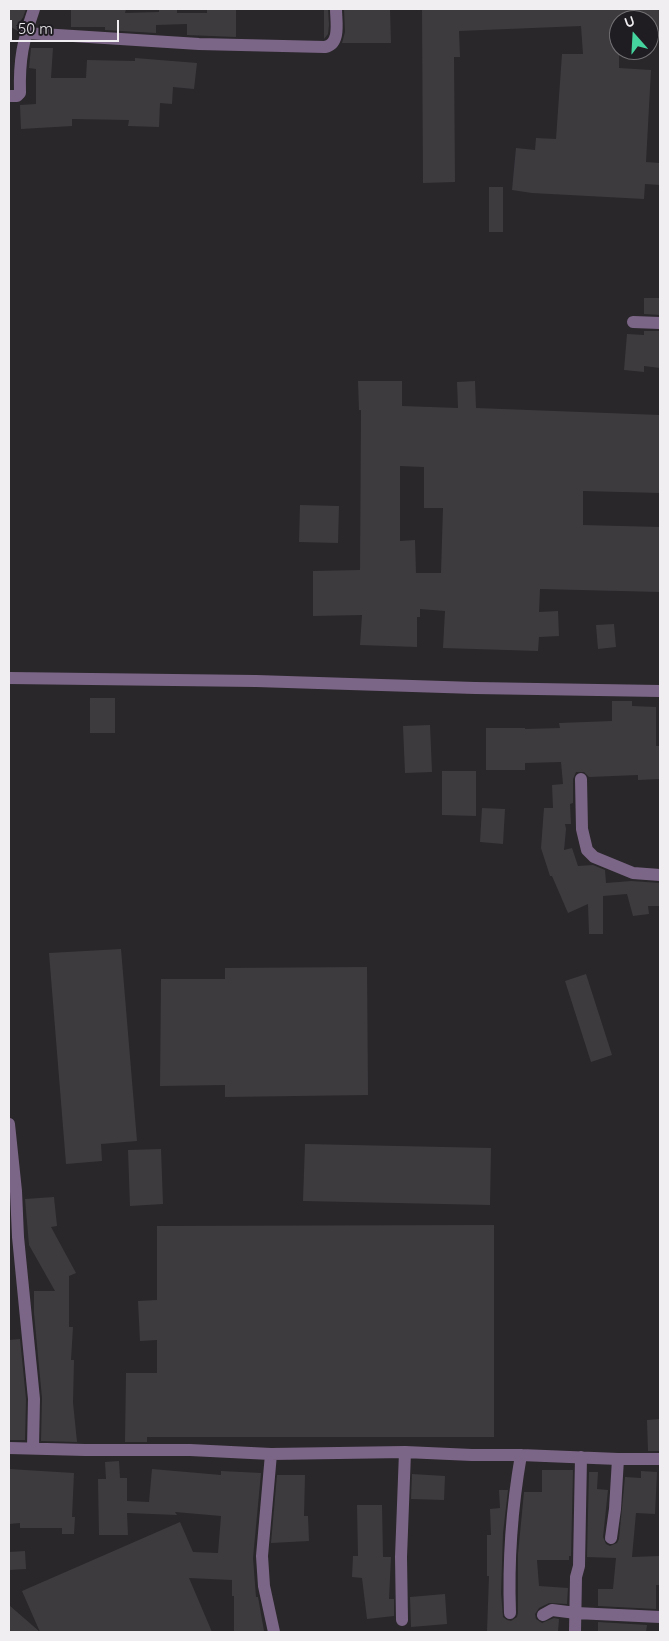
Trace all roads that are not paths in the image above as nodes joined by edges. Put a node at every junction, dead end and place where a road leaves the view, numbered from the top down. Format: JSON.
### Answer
{"nodes":[{"id":1,"x":34,"y":9,"type":"edge"},
{"id":2,"x":336,"y":9,"type":"edge"},
{"id":3,"x":26,"y":33,"type":"junction"},
{"id":4,"x":9,"y":96,"type":"edge"},
{"id":5,"x":633,"y":322,"type":"dead end"},
{"id":6,"x":660,"y":323,"type":"edge"},
{"id":7,"x":9,"y":678,"type":"edge"},
{"id":8,"x":660,"y":691,"type":"edge"},
{"id":9,"x":581,"y":780,"type":"dead end"},
{"id":10,"x":660,"y":875,"type":"edge"},
{"id":11,"x":9,"y":1124,"type":"edge"},
{"id":12,"x":9,"y":1448,"type":"edge"},
{"id":13,"x":33,"y":1448,"type":"junction"},
{"id":14,"x":405,"y":1452,"type":"junction"},
{"id":15,"x":270,"y":1454,"type":"junction"},
{"id":16,"x":521,"y":1455,"type":"junction"},
{"id":17,"x":581,"y":1457,"type":"junction"},
{"id":18,"x":618,"y":1459,"type":"junction"},
{"id":19,"x":660,"y":1459,"type":"edge"},
{"id":20,"x":611,"y":1538,"type":"dead end"},
{"id":21,"x":510,"y":1613,"type":"dead end"},
{"id":22,"x":576,"y":1613,"type":"junction"},
{"id":23,"x":543,"y":1615,"type":"dead end"},
{"id":24,"x":660,"y":1617,"type":"edge"},
{"id":25,"x":402,"y":1620,"type":"dead end"},
{"id":26,"x":274,"y":1632,"type":"edge"},
{"id":27,"x":575,"y":1632,"type":"edge"}],
"edges":[{"from":1,"to":3,"type":"street"},
{"from":2,"to":3,"type":"street"},
{"from":3,"to":4,"type":"street"},
{"from":5,"to":6,"type":"street"},
{"from":7,"to":8,"type":"street"},
{"from":9,"to":10,"type":"street"},
{"from":11,"to":13,"type":"street"},
{"from":12,"to":13,"type":"street"},
{"from":13,"to":15,"type":"street"},
{"from":14,"to":15,"type":"street"},
{"from":14,"to":16,"type":"street"},
{"from":14,"to":25,"type":"street"},
{"from":15,"to":26,"type":"street"},
{"from":16,"to":17,"type":"street"},
{"from":16,"to":21,"type":"street"},
{"from":17,"to":18,"type":"street"},
{"from":17,"to":22,"type":"street"},
{"from":18,"to":19,"type":"street"},
{"from":18,"to":20,"type":"street"},
{"from":22,"to":23,"type":"street"},
{"from":22,"to":24,"type":"street"},
{"from":22,"to":27,"type":"street"}]}
